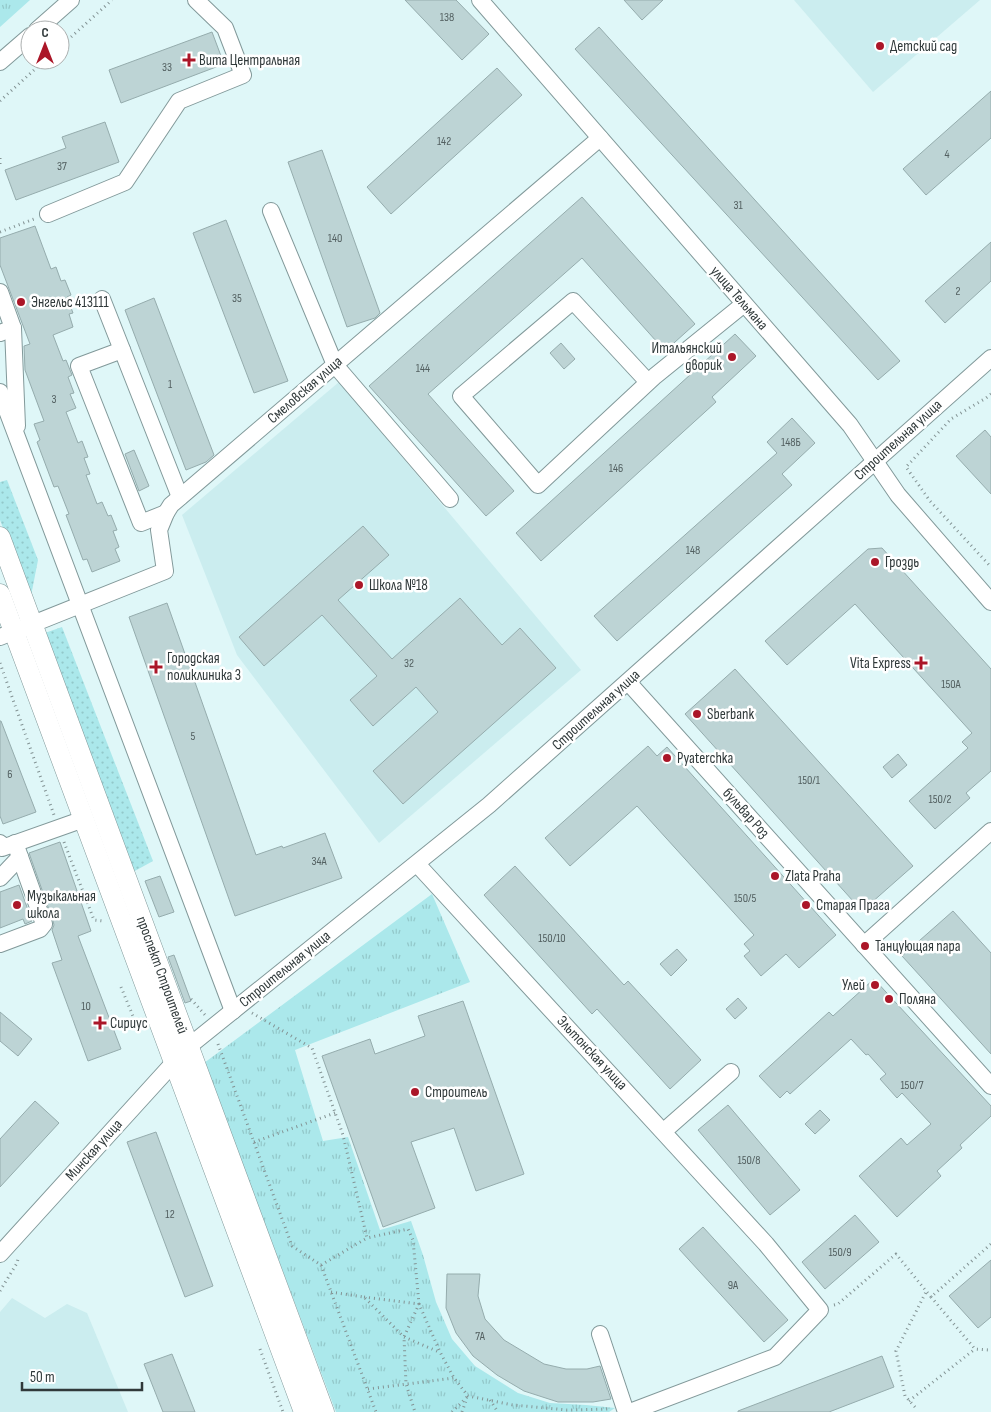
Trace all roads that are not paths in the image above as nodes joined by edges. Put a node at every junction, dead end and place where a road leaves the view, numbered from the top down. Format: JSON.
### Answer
{"nodes":[{"id":1,"x":71,"y":0,"type":"edge"},
{"id":2,"x":196,"y":0,"type":"edge"},
{"id":3,"x":480,"y":0,"type":"edge"},
{"id":4,"x":48,"y":20,"type":"edge"},
{"id":5,"x":20,"y":45,"type":"edge"},
{"id":6,"x":0,"y":62,"type":"edge"},
{"id":7,"x":600,"y":138,"type":"junction"},
{"id":8,"x":271,"y":211,"type":"dead end"},
{"id":9,"x":48,"y":214,"type":"road end"},
{"id":10,"x":0,"y":292,"type":"edge"},
{"id":11,"x":102,"y":299,"type":"dead end"},
{"id":12,"x":744,"y":304,"type":"junction"},
{"id":13,"x":7,"y":330,"type":"edge"},
{"id":14,"x":122,"y":350,"type":"junction"},
{"id":15,"x":991,"y":358,"type":"edge"},
{"id":16,"x":335,"y":365,"type":"junction"},
{"id":17,"x":648,"y":382,"type":"junction"},
{"id":18,"x":0,"y":392,"type":"edge"},
{"id":19,"x":18,"y":440,"type":"junction"},
{"id":20,"x":875,"y":461,"type":"junction"},
{"id":21,"x":180,"y":497,"type":"junction"},
{"id":22,"x":450,"y":499,"type":"dead end"},
{"id":23,"x":166,"y":513,"type":"junction"},
{"id":24,"x":0,"y":537,"type":"edge"},
{"id":25,"x":0,"y":594,"type":"edge"},
{"id":26,"x":991,"y":602,"type":"edge"},
{"id":27,"x":79,"y":604,"type":"junction"},
{"id":28,"x":15,"y":631,"type":"edge"},
{"id":29,"x":628,"y":682,"type":"junction"},
{"id":30,"x":84,"y":819,"type":"junction"},
{"id":31,"x":991,"y":831,"type":"edge"},
{"id":32,"x":12,"y":848,"type":"edge"},
{"id":33,"x":417,"y":864,"type":"junction"},
{"id":34,"x":0,"y":878,"type":"edge"},
{"id":35,"x":0,"y":944,"type":"edge"},
{"id":36,"x":864,"y":945,"type":"junction"},
{"id":37,"x":239,"y":1014,"type":"junction"},
{"id":38,"x":188,"y":1047,"type":"junction"},
{"id":39,"x":174,"y":1062,"type":"junction"},
{"id":40,"x":731,"y":1072,"type":"dead end"},
{"id":41,"x":991,"y":1086,"type":"edge"},
{"id":42,"x":664,"y":1131,"type":"junction"},
{"id":43,"x":0,"y":1254,"type":"edge"},
{"id":44,"x":600,"y":1334,"type":"dead end"},
{"id":45,"x":624,"y":1411,"type":"edge"},
{"id":46,"x":304,"y":1412,"type":"edge"},
{"id":47,"x":324,"y":1412,"type":"edge"}],
"edges":[{"from":1,"to":4,"type":"street"},
{"from":2,"to":9,"type":"street"},
{"from":3,"to":7,"type":"street","name":"улица Тельмана"},
{"from":5,"to":6,"type":"street"},
{"from":7,"to":12,"type":"street","name":"улица Тельмана"},
{"from":7,"to":16,"type":"street","name":"Смеловская улица"},
{"from":8,"to":16,"type":"street"},
{"from":10,"to":13,"type":"street"},
{"from":11,"to":14,"type":"street"},
{"from":12,"to":17,"type":"street"},
{"from":12,"to":20,"type":"street","name":"улица Тельмана"},
{"from":13,"to":19,"type":"street"},
{"from":14,"to":21,"type":"street"},
{"from":14,"to":23,"type":"street"},
{"from":15,"to":20,"type":"street","name":"Строительная улица"},
{"from":16,"to":21,"type":"street","name":"Смеловская улица"},
{"from":16,"to":22,"type":"street"},
{"from":17,"to":17,"type":"street"},
{"from":18,"to":19,"type":"street"},
{"from":19,"to":27,"type":"street"},
{"from":20,"to":26,"type":"street","name":"улица Тельмана"},
{"from":20,"to":29,"type":"street","name":"Строительная улица"},
{"from":21,"to":23,"type":"street","name":"Смеловская улица"},
{"from":23,"to":27,"type":"street","name":"Смеловская улица"},
{"from":24,"to":28,"type":"main road","name":"проспект Строителей"},
{"from":25,"to":28,"type":"main road","name":"проспект Строителей"},
{"from":27,"to":28,"type":"street","name":"Смеловская улица"},
{"from":27,"to":37,"type":"street"},
{"from":28,"to":30,"type":"main road","name":"проспект Строителей"},
{"from":28,"to":38,"type":"main road","name":"проспект Строителей"},
{"from":29,"to":33,"type":"street","name":"Строительная улица"},
{"from":29,"to":36,"type":"street","name":"бульвар Роз"},
{"from":30,"to":32,"type":"street"},
{"from":30,"to":39,"type":"main road","name":"проспект Строителей"},
{"from":31,"to":36,"type":"street"},
{"from":32,"to":34,"type":"street"},
{"from":32,"to":35,"type":"street"},
{"from":33,"to":37,"type":"street","name":"Строительная улица"},
{"from":33,"to":42,"type":"street","name":"Эльтонская улица"},
{"from":36,"to":41,"type":"street","name":"бульвар Роз"},
{"from":37,"to":38,"type":"street","name":"Строительная улица"},
{"from":38,"to":39,"type":"street","name":"Минская улица"},
{"from":38,"to":47,"type":"main road","name":"проспект Строителей"},
{"from":39,"to":43,"type":"street","name":"Минская улица"},
{"from":39,"to":46,"type":"main road","name":"проспект Строителей"},
{"from":40,"to":42,"type":"street"},
{"from":42,"to":45,"type":"street","name":"Эльтонская улица"},
{"from":44,"to":45,"type":"street"}]}
